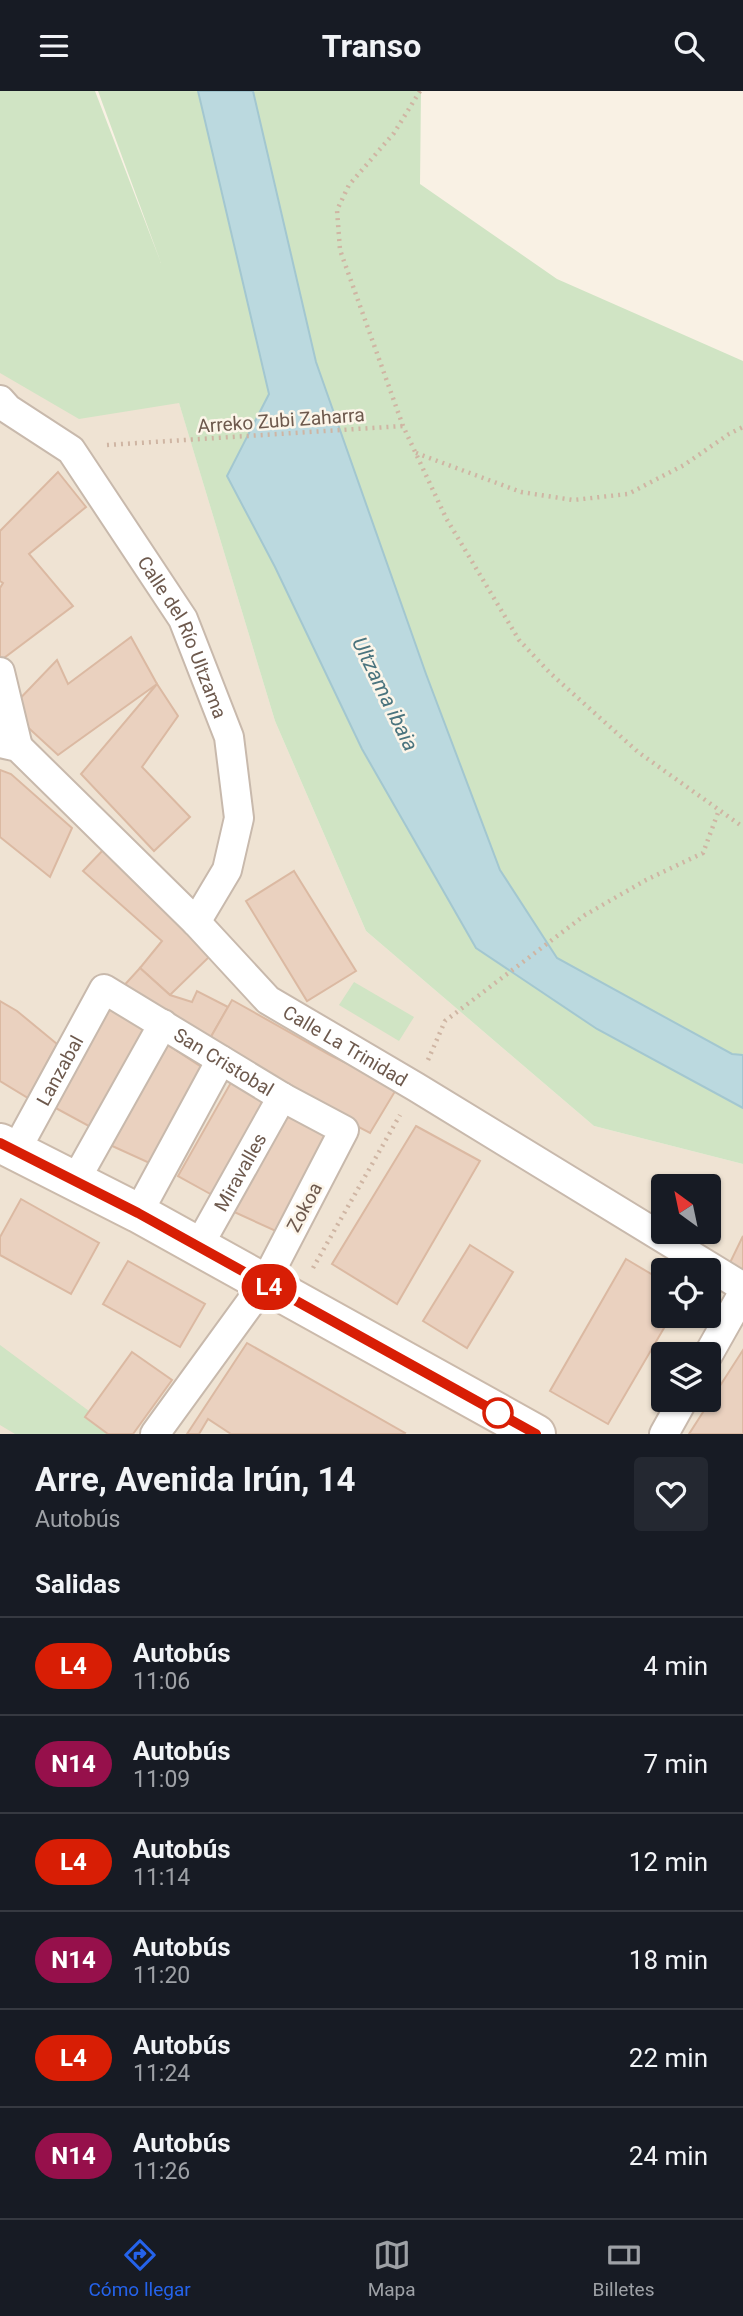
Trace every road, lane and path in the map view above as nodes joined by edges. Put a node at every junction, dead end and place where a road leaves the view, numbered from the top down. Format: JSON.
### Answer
{"nodes":[{"id":1,"x":420,"y":91,"type":"edge"},
{"id":2,"x":0,"y":400,"type":"edge"},
{"id":3,"x":403,"y":426,"type":"junction"},
{"id":4,"x":743,"y":427,"type":"edge"},
{"id":5,"x":71,"y":450,"type":"junction"},
{"id":6,"x":415,"y":453,"type":"junction"},
{"id":7,"x":0,"y":671,"type":"edge"},
{"id":8,"x":9,"y":745,"type":"edge"},
{"id":9,"x":719,"y":810,"type":"junction"},
{"id":10,"x":743,"y":827,"type":"edge"},
{"id":11,"x":196,"y":922,"type":"junction"},
{"id":12,"x":104,"y":989,"type":"joint"},
{"id":13,"x":163,"y":1024,"type":"junction"},
{"id":14,"x":221,"y":1060,"type":"junction"},
{"id":15,"x":416,"y":1087,"type":"junction"},
{"id":16,"x":282,"y":1097,"type":"junction"},
{"id":17,"x":344,"y":1130,"type":"joint"},
{"id":18,"x":8,"y":1148,"type":"edge"},
{"id":19,"x":75,"y":1181,"type":"junction"},
{"id":20,"x":138,"y":1213,"type":"junction"},
{"id":21,"x":198,"y":1247,"type":"junction"},
{"id":22,"x":307,"y":1277,"type":"dead end"},
{"id":23,"x":264,"y":1284,"type":"junction"},
{"id":24,"x":743,"y":1287,"type":"edge"},
{"id":25,"x":743,"y":1293,"type":"edge"},
{"id":26,"x":715,"y":1342,"type":"edge"},
{"id":27,"x":676,"y":1412,"type":"edge"},
{"id":28,"x":155,"y":1434,"type":"edge"},
{"id":29,"x":537,"y":1434,"type":"edge"},
{"id":30,"x":664,"y":1434,"type":"edge"}],
"edges":[{"from":1,"to":3,"type":"path"},
{"from":2,"to":5,"type":"street","name":"Calle del Río Ultzama"},
{"from":3,"to":5,"type":"path","name":"Arreko Zubi Zaharra"},
{"from":3,"to":6,"type":"path"},
{"from":4,"to":6,"type":"path"},
{"from":5,"to":11,"type":"street","name":"Calle del Río Ultzama"},
{"from":6,"to":9,"type":"path"},
{"from":7,"to":8,"type":"street"},
{"from":8,"to":11,"type":"street","name":"Calle La Trinidad"},
{"from":9,"to":10,"type":"path"},
{"from":9,"to":15,"type":"path"},
{"from":11,"to":15,"type":"street","name":"Calle La Trinidad"},
{"from":12,"to":13,"type":"street","name":"San Cristobal"},
{"from":12,"to":18,"type":"street","name":"Lanzabal"},
{"from":13,"to":14,"type":"street","name":"San Cristobal"},
{"from":13,"to":19,"type":"street"},
{"from":14,"to":16,"type":"street","name":"San Cristobal"},
{"from":14,"to":20,"type":"street"},
{"from":15,"to":22,"type":"path"},
{"from":15,"to":24,"type":"street","name":"Calle La Trinidad"},
{"from":16,"to":17,"type":"street","name":"San Cristobal"},
{"from":16,"to":21,"type":"street","name":"Miravalles"},
{"from":17,"to":23,"type":"street","name":"Zokoa"},
{"from":18,"to":19,"type":"street"},
{"from":19,"to":20,"type":"street"},
{"from":20,"to":21,"type":"street"},
{"from":21,"to":23,"type":"street"},
{"from":23,"to":28,"type":"street","name":"Zokoa"},
{"from":23,"to":29,"type":"street"},
{"from":25,"to":26,"type":"street"},
{"from":27,"to":30,"type":"street"}]}
